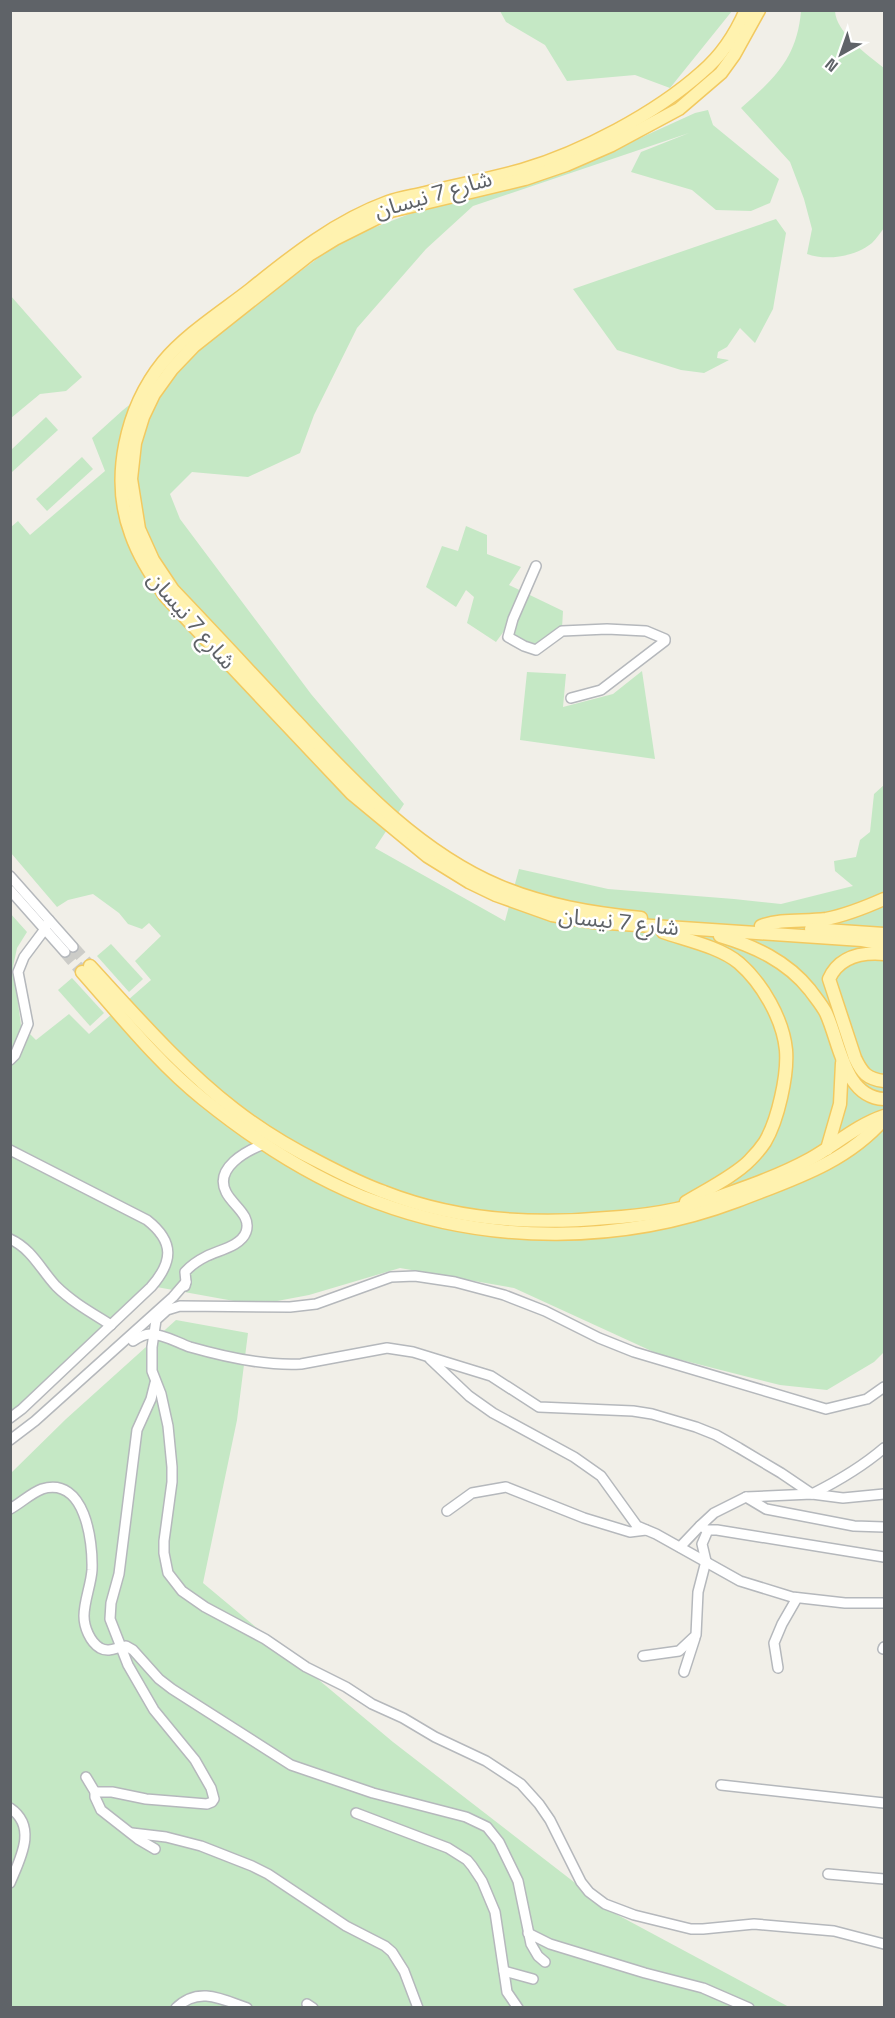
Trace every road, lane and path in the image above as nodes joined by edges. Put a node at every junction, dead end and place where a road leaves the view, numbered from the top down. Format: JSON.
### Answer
{"nodes":[{"id":1,"x":746,"y":10,"type":"edge"},
{"id":2,"x":759,"y":10,"type":"edge"},
{"id":3,"x":536,"y":566,"type":"dead end"},
{"id":4,"x":571,"y":698,"type":"dead end"},
{"id":5,"x":10,"y":876,"type":"edge"},
{"id":6,"x":10,"y":890,"type":"edge"},
{"id":7,"x":885,"y":899,"type":"edge"},
{"id":8,"x":47,"y":924,"type":"junction"},
{"id":9,"x":648,"y":926,"type":"junction"},
{"id":10,"x":761,"y":926,"type":"junction"},
{"id":11,"x":699,"y":930,"type":"junction"},
{"id":12,"x":885,"y":934,"type":"edge"},
{"id":13,"x":885,"y":944,"type":"edge"},
{"id":14,"x":69,"y":950,"type":"tunnel mouth"},
{"id":15,"x":885,"y":954,"type":"edge"},
{"id":16,"x":24,"y":957,"type":"junction"},
{"id":17,"x":10,"y":968,"type":"edge"},
{"id":18,"x":842,"y":1056,"type":"junction"},
{"id":19,"x":10,"y":1060,"type":"edge"},
{"id":20,"x":885,"y":1081,"type":"edge"},
{"id":21,"x":885,"y":1100,"type":"edge"},
{"id":22,"x":885,"y":1118,"type":"edge"},
{"id":23,"x":264,"y":1144,"type":"junction"},
{"id":24,"x":827,"y":1149,"type":"junction"},
{"id":25,"x":10,"y":1150,"type":"edge"},
{"id":26,"x":676,"y":1209,"type":"junction"},
{"id":27,"x":10,"y":1239,"type":"edge"},
{"id":28,"x":186,"y":1282,"type":"junction"},
{"id":29,"x":180,"y":1306,"type":"junction"},
{"id":30,"x":111,"y":1325,"type":"junction"},
{"id":31,"x":154,"y":1334,"type":"junction"},
{"id":32,"x":133,"y":1341,"type":"dead end"},
{"id":33,"x":429,"y":1358,"type":"junction"},
{"id":34,"x":155,"y":1383,"type":"junction"},
{"id":35,"x":885,"y":1387,"type":"edge"},
{"id":36,"x":10,"y":1418,"type":"edge"},
{"id":37,"x":10,"y":1440,"type":"edge"},
{"id":38,"x":885,"y":1448,"type":"edge"},
{"id":39,"x":812,"y":1494,"type":"junction"},
{"id":40,"x":885,"y":1494,"type":"edge"},
{"id":41,"x":746,"y":1497,"type":"junction"},
{"id":42,"x":10,"y":1509,"type":"edge"},
{"id":43,"x":447,"y":1511,"type":"dead end"},
{"id":44,"x":885,"y":1527,"type":"edge"},
{"id":45,"x":704,"y":1528,"type":"junction"},
{"id":46,"x":646,"y":1530,"type":"junction"},
{"id":47,"x":680,"y":1547,"type":"junction"},
{"id":48,"x":885,"y":1557,"type":"edge"},
{"id":49,"x":706,"y":1561,"type":"junction"},
{"id":50,"x":797,"y":1598,"type":"junction"},
{"id":51,"x":885,"y":1603,"type":"edge"},
{"id":52,"x":696,"y":1635,"type":"junction"},
{"id":53,"x":119,"y":1646,"type":"junction"},
{"id":54,"x":643,"y":1656,"type":"dead end"},
{"id":55,"x":778,"y":1668,"type":"dead end"},
{"id":56,"x":684,"y":1672,"type":"dead end"},
{"id":57,"x":86,"y":1777,"type":"dead end"},
{"id":58,"x":721,"y":1785,"type":"dead end"},
{"id":59,"x":95,"y":1792,"type":"junction"},
{"id":60,"x":885,"y":1803,"type":"edge"},
{"id":61,"x":10,"y":1808,"type":"edge"},
{"id":62,"x":356,"y":1813,"type":"dead end"},
{"id":63,"x":132,"y":1833,"type":"junction"},
{"id":64,"x":155,"y":1849,"type":"dead end"},
{"id":65,"x":828,"y":1874,"type":"dead end"},
{"id":66,"x":885,"y":1879,"type":"edge"},
{"id":67,"x":10,"y":1883,"type":"edge"},
{"id":68,"x":528,"y":1933,"type":"junction"},
{"id":69,"x":885,"y":1944,"type":"edge"},
{"id":70,"x":545,"y":1962,"type":"dead end"},
{"id":71,"x":504,"y":1971,"type":"junction"},
{"id":72,"x":533,"y":1979,"type":"dead end"},
{"id":73,"x":176,"y":2007,"type":"edge"},
{"id":74,"x":242,"y":2007,"type":"edge"},
{"id":75,"x":418,"y":2007,"type":"edge"},
{"id":76,"x":518,"y":2007,"type":"edge"},
{"id":77,"x":749,"y":2007,"type":"edge"}],
"edges":[{"from":1,"to":9,"type":"main road","name":"شارع 7 نيسان"},
{"from":2,"to":10,"type":"main road","name":"شارع 7 نيسان"},
{"from":3,"to":4,"type":"street"},
{"from":5,"to":8,"type":"street"},
{"from":6,"to":8,"type":"street"},
{"from":7,"to":10,"type":"main road"},
{"from":8,"to":14,"type":"street"},
{"from":8,"to":16,"type":"street"},
{"from":9,"to":11,"type":"main road","name":"شارع 7 نيسان"},
{"from":9,"to":26,"type":"main road"},
{"from":10,"to":12,"type":"main road","name":"شارع 7 نيسان"},
{"from":11,"to":13,"type":"main road","name":"شارع 7 نيسان"},
{"from":11,"to":18,"type":"main road"},
{"from":15,"to":20,"type":"main road"},
{"from":16,"to":17,"type":"street"},
{"from":16,"to":19,"type":"street"},
{"from":18,"to":21,"type":"main road"},
{"from":18,"to":24,"type":"main road"},
{"from":22,"to":23,"type":"main road"},
{"from":22,"to":24,"type":"main road"},
{"from":23,"to":26,"type":"main road"},
{"from":23,"to":28,"type":"street"},
{"from":24,"to":26,"type":"main road"},
{"from":25,"to":30,"type":"street"},
{"from":27,"to":30,"type":"street"},
{"from":28,"to":29,"type":"street"},
{"from":28,"to":37,"type":"street"},
{"from":29,"to":31,"type":"street"},
{"from":29,"to":35,"type":"street"},
{"from":30,"to":36,"type":"street"},
{"from":31,"to":32,"type":"street"},
{"from":31,"to":33,"type":"street"},
{"from":31,"to":34,"type":"street"},
{"from":33,"to":39,"type":"street"},
{"from":33,"to":46,"type":"street"},
{"from":34,"to":53,"type":"street"},
{"from":34,"to":69,"type":"street"},
{"from":38,"to":39,"type":"street"},
{"from":39,"to":40,"type":"street"},
{"from":39,"to":41,"type":"street"},
{"from":41,"to":44,"type":"street"},
{"from":41,"to":45,"type":"street"},
{"from":42,"to":53,"type":"street"},
{"from":43,"to":46,"type":"street"},
{"from":45,"to":47,"type":"street"},
{"from":45,"to":48,"type":"street"},
{"from":45,"to":49,"type":"street"},
{"from":46,"to":47,"type":"street"},
{"from":47,"to":49,"type":"street"},
{"from":49,"to":50,"type":"street"},
{"from":49,"to":52,"type":"street"},
{"from":50,"to":51,"type":"street"},
{"from":50,"to":55,"type":"street"},
{"from":52,"to":54,"type":"street"},
{"from":52,"to":56,"type":"street"},
{"from":53,"to":59,"type":"street"},
{"from":53,"to":68,"type":"street"},
{"from":57,"to":59,"type":"street"},
{"from":58,"to":60,"type":"street"},
{"from":59,"to":63,"type":"street"},
{"from":61,"to":67,"type":"street"},
{"from":62,"to":71,"type":"street"},
{"from":63,"to":64,"type":"street"},
{"from":63,"to":75,"type":"street"},
{"from":65,"to":66,"type":"street"},
{"from":68,"to":70,"type":"street"},
{"from":68,"to":77,"type":"street"},
{"from":71,"to":72,"type":"street"},
{"from":71,"to":76,"type":"street"},
{"from":73,"to":74,"type":"street"}]}
